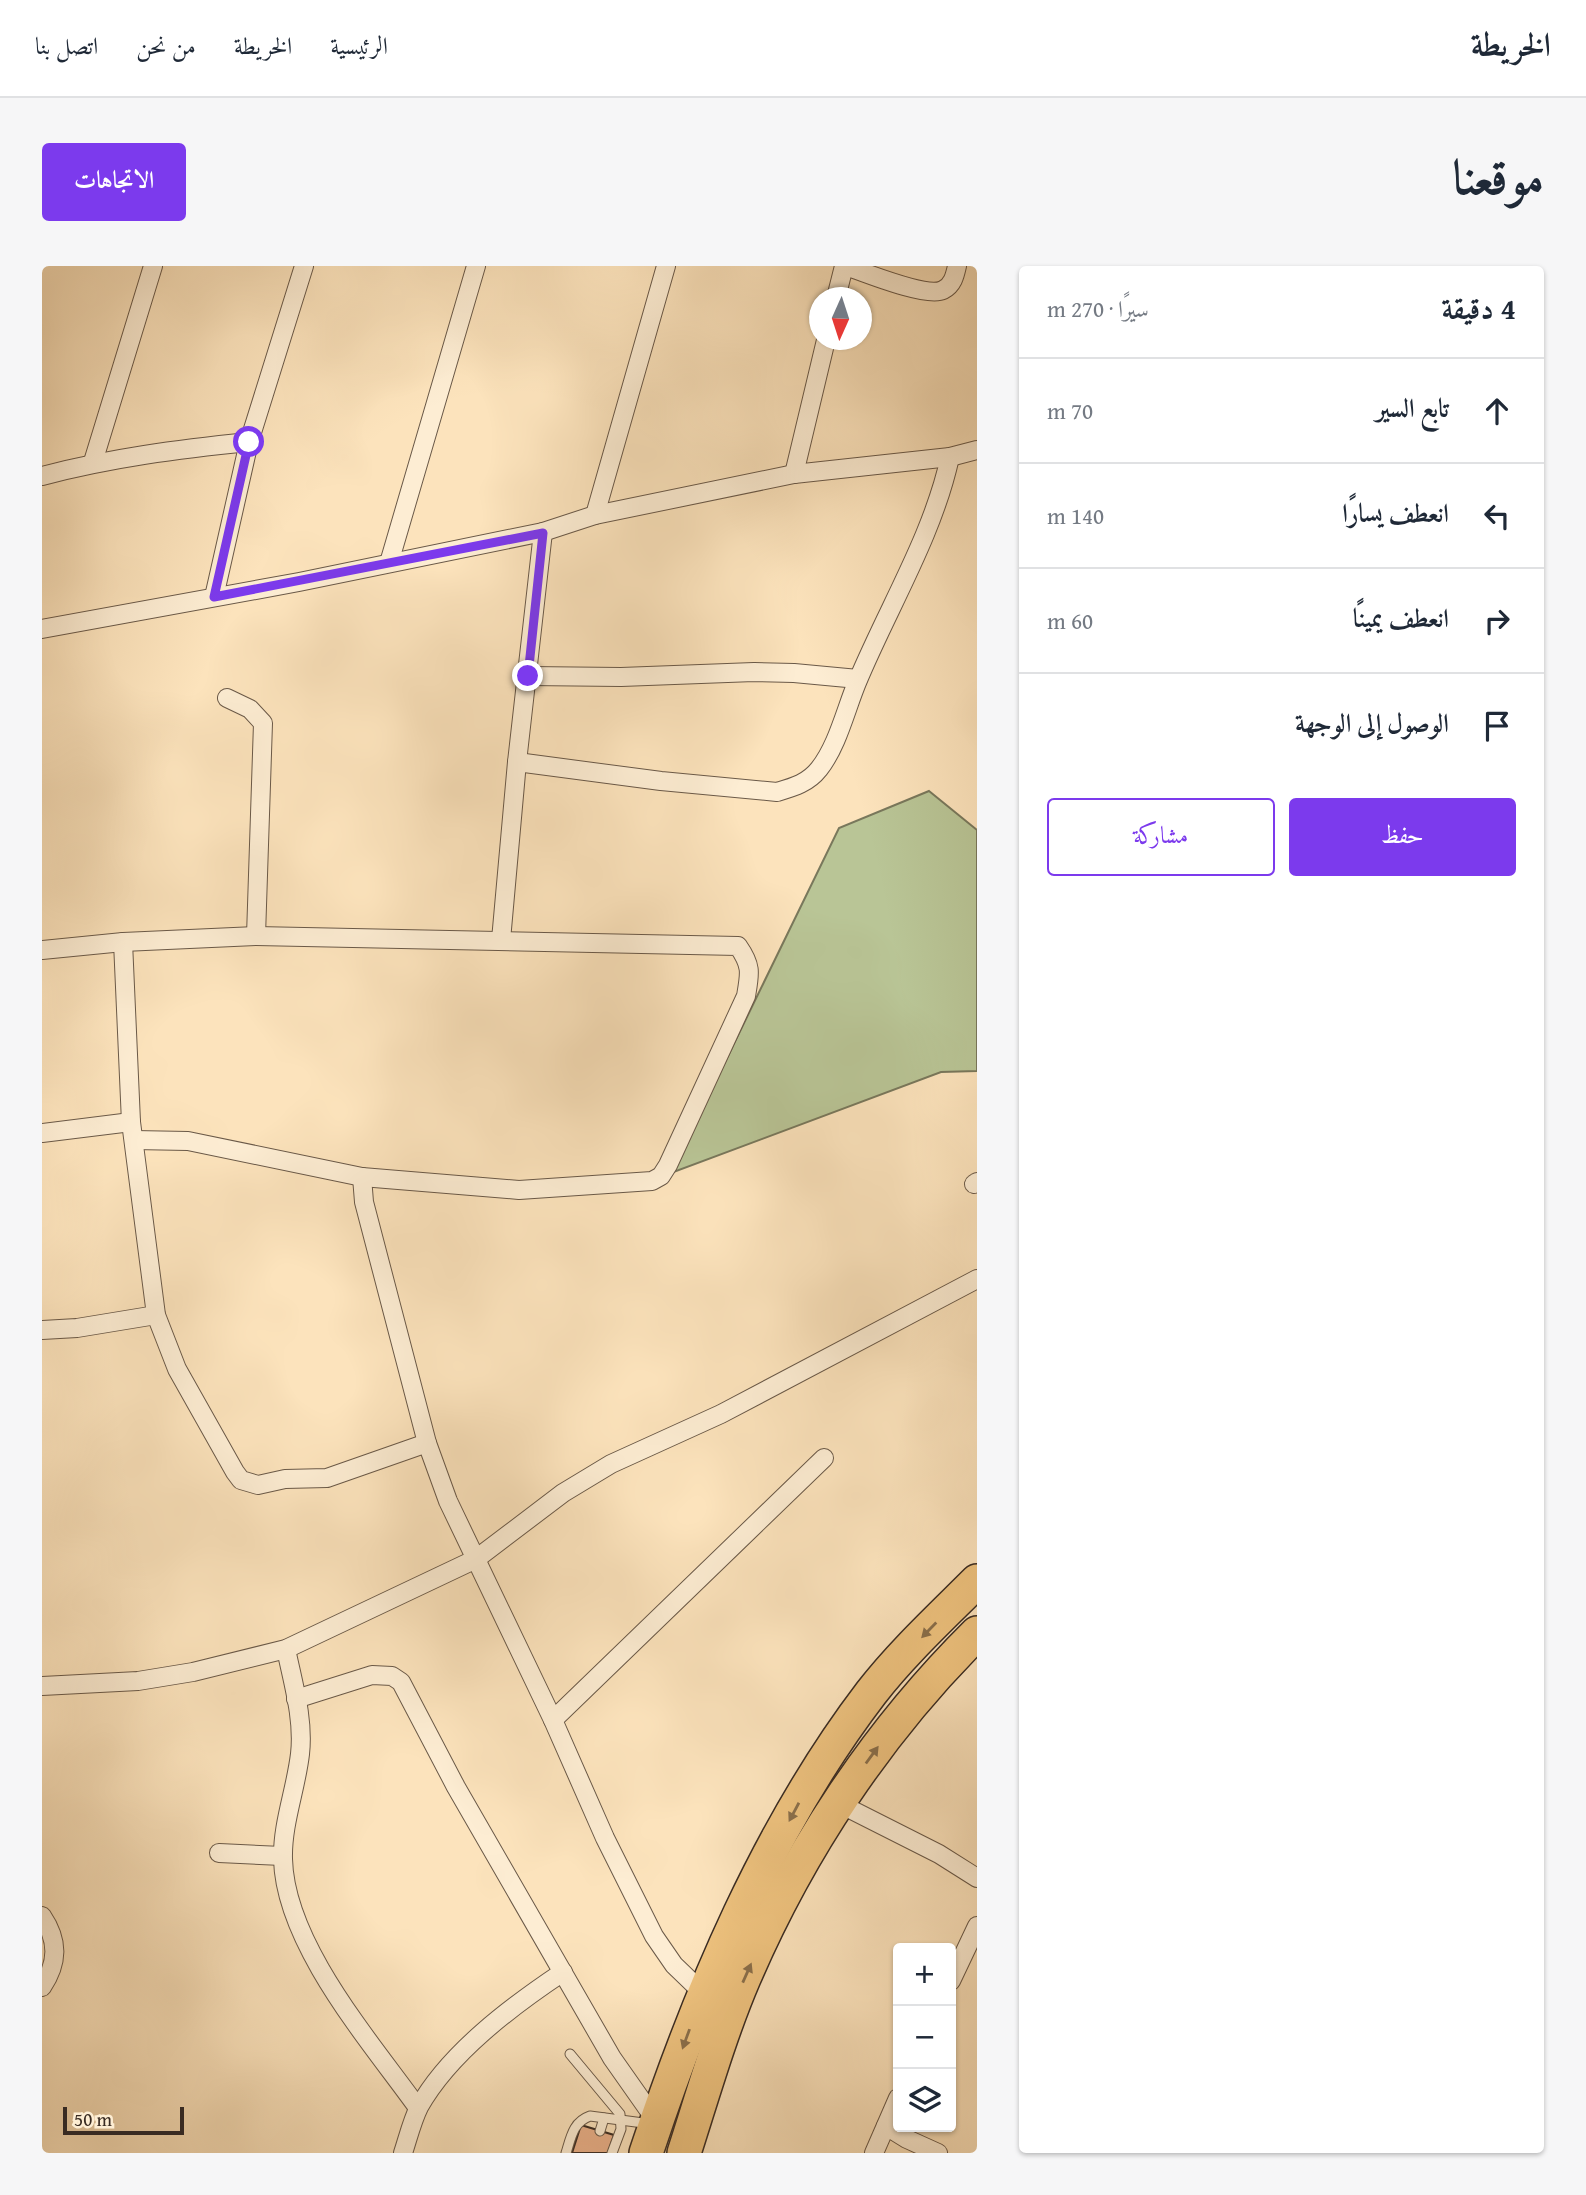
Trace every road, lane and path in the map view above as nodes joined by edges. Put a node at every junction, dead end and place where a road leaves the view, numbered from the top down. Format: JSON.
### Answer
{"nodes":[{"id":1,"x":153,"y":266,"type":"edge"},
{"id":2,"x":304,"y":266,"type":"edge"},
{"id":3,"x":476,"y":266,"type":"edge"},
{"id":4,"x":666,"y":266,"type":"edge"},
{"id":5,"x":845,"y":266,"type":"edge"},
{"id":6,"x":957,"y":266,"type":"edge"},
{"id":7,"x":839,"y":287,"type":"edge"},
{"id":8,"x":824,"y":350,"type":"edge"},
{"id":9,"x":249,"y":442,"type":"junction"},
{"id":10,"x":977,"y":450,"type":"edge"},
{"id":11,"x":950,"y":457,"type":"junction"},
{"id":12,"x":93,"y":462,"type":"junction"},
{"id":13,"x":794,"y":474,"type":"junction"},
{"id":14,"x":42,"y":475,"type":"edge"},
{"id":15,"x":595,"y":515,"type":"junction"},
{"id":16,"x":543,"y":533,"type":"junction"},
{"id":17,"x":389,"y":563,"type":"junction"},
{"id":18,"x":214,"y":597,"type":"junction"},
{"id":19,"x":42,"y":629,"type":"edge"},
{"id":20,"x":528,"y":676,"type":"junction"},
{"id":21,"x":858,"y":679,"type":"junction"},
{"id":22,"x":227,"y":698,"type":"dead end"},
{"id":23,"x":517,"y":762,"type":"junction"},
{"id":24,"x":256,"y":936,"type":"junction"},
{"id":25,"x":501,"y":940,"type":"junction"},
{"id":26,"x":123,"y":942,"type":"junction"},
{"id":27,"x":42,"y":950,"type":"edge"},
{"id":28,"x":132,"y":1131,"type":"junction"},
{"id":29,"x":42,"y":1133,"type":"edge"},
{"id":30,"x":362,"y":1177,"type":"junction"},
{"id":31,"x":977,"y":1279,"type":"edge"},
{"id":32,"x":156,"y":1315,"type":"junction"},
{"id":33,"x":42,"y":1330,"type":"edge"},
{"id":34,"x":427,"y":1443,"type":"junction"},
{"id":35,"x":824,"y":1458,"type":"dead end"},
{"id":36,"x":476,"y":1559,"type":"junction"},
{"id":37,"x":977,"y":1581,"type":"edge"},
{"id":38,"x":977,"y":1633,"type":"edge"},
{"id":39,"x":286,"y":1649,"type":"junction"},
{"id":40,"x":42,"y":1686,"type":"edge"},
{"id":41,"x":296,"y":1699,"type":"junction"},
{"id":42,"x":553,"y":1720,"type":"junction"},
{"id":43,"x":838,"y":1803,"type":"junction"},
{"id":44,"x":219,"y":1853,"type":"dead end"},
{"id":45,"x":282,"y":1856,"type":"junction"},
{"id":46,"x":977,"y":1878,"type":"edge"},
{"id":47,"x":42,"y":1916,"type":"edge"},
{"id":48,"x":977,"y":1926,"type":"edge"},
{"id":49,"x":956,"y":1970,"type":"edge"},
{"id":50,"x":563,"y":1972,"type":"junction"},
{"id":51,"x":42,"y":1987,"type":"edge"},
{"id":52,"x":703,"y":1993,"type":"junction"},
{"id":53,"x":570,"y":2054,"type":"dead end"},
{"id":54,"x":418,"y":2108,"type":"junction"},
{"id":55,"x":893,"y":2110,"type":"edge"},
{"id":56,"x":604,"y":2118,"type":"junction"},
{"id":57,"x":621,"y":2120,"type":"junction"},
{"id":58,"x":886,"y":2126,"type":"junction"},
{"id":59,"x":600,"y":2131,"type":"dead end"},
{"id":60,"x":653,"y":2133,"type":"edge"},
{"id":61,"x":403,"y":2153,"type":"edge"},
{"id":62,"x":566,"y":2153,"type":"edge"},
{"id":63,"x":612,"y":2153,"type":"edge"},
{"id":64,"x":684,"y":2153,"type":"edge"},
{"id":65,"x":874,"y":2153,"type":"edge"},
{"id":66,"x":938,"y":2153,"type":"edge"}],
"edges":[{"from":1,"to":12,"type":"street"},
{"from":2,"to":9,"type":"street"},
{"from":3,"to":17,"type":"street"},
{"from":4,"to":15,"type":"street"},
{"from":5,"to":6,"type":"street"},
{"from":5,"to":7,"type":"street"},
{"from":8,"to":13,"type":"street"},
{"from":9,"to":12,"type":"street"},
{"from":9,"to":18,"type":"street"},
{"from":10,"to":11,"type":"street"},
{"from":11,"to":13,"type":"street"},
{"from":11,"to":21,"type":"street"},
{"from":12,"to":14,"type":"street"},
{"from":13,"to":15,"type":"street"},
{"from":15,"to":16,"type":"street"},
{"from":16,"to":17,"type":"street"},
{"from":16,"to":20,"type":"street"},
{"from":17,"to":18,"type":"street"},
{"from":18,"to":19,"type":"street"},
{"from":20,"to":21,"type":"street"},
{"from":20,"to":23,"type":"street"},
{"from":21,"to":23,"type":"street"},
{"from":22,"to":24,"type":"street"},
{"from":23,"to":25,"type":"street"},
{"from":24,"to":25,"type":"street"},
{"from":24,"to":26,"type":"street"},
{"from":25,"to":30,"type":"street"},
{"from":26,"to":27,"type":"street"},
{"from":26,"to":28,"type":"street"},
{"from":28,"to":29,"type":"street"},
{"from":28,"to":30,"type":"street"},
{"from":28,"to":32,"type":"street"},
{"from":30,"to":34,"type":"street"},
{"from":31,"to":36,"type":"street"},
{"from":32,"to":33,"type":"street"},
{"from":32,"to":34,"type":"street"},
{"from":34,"to":36,"type":"street"},
{"from":35,"to":42,"type":"street"},
{"from":36,"to":39,"type":"street"},
{"from":36,"to":42,"type":"street"},
{"from":37,"to":52,"type":"highway","one_way":true},
{"from":43,"to":38,"type":"highway","one_way":true},
{"from":39,"to":40,"type":"street"},
{"from":39,"to":41,"type":"street"},
{"from":41,"to":45,"type":"street"},
{"from":41,"to":50,"type":"street"},
{"from":42,"to":52,"type":"street"},
{"from":43,"to":46,"type":"street"},
{"from":64,"to":43,"type":"highway","one_way":true},
{"from":44,"to":45,"type":"street"},
{"from":45,"to":54,"type":"street"},
{"from":47,"to":51,"type":"street"},
{"from":48,"to":49,"type":"street"},
{"from":50,"to":54,"type":"street"},
{"from":50,"to":60,"type":"street"},
{"from":52,"to":60,"type":"highway","one_way":true},
{"from":53,"to":57,"type":"lane"},
{"from":54,"to":61,"type":"street"},
{"from":55,"to":58,"type":"street"},
{"from":56,"to":57,"type":"lane"},
{"from":56,"to":59,"type":"lane"},
{"from":56,"to":62,"type":"lane"},
{"from":57,"to":60,"type":"lane"},
{"from":57,"to":63,"type":"lane"},
{"from":58,"to":65,"type":"street"},
{"from":58,"to":66,"type":"street"}]}
